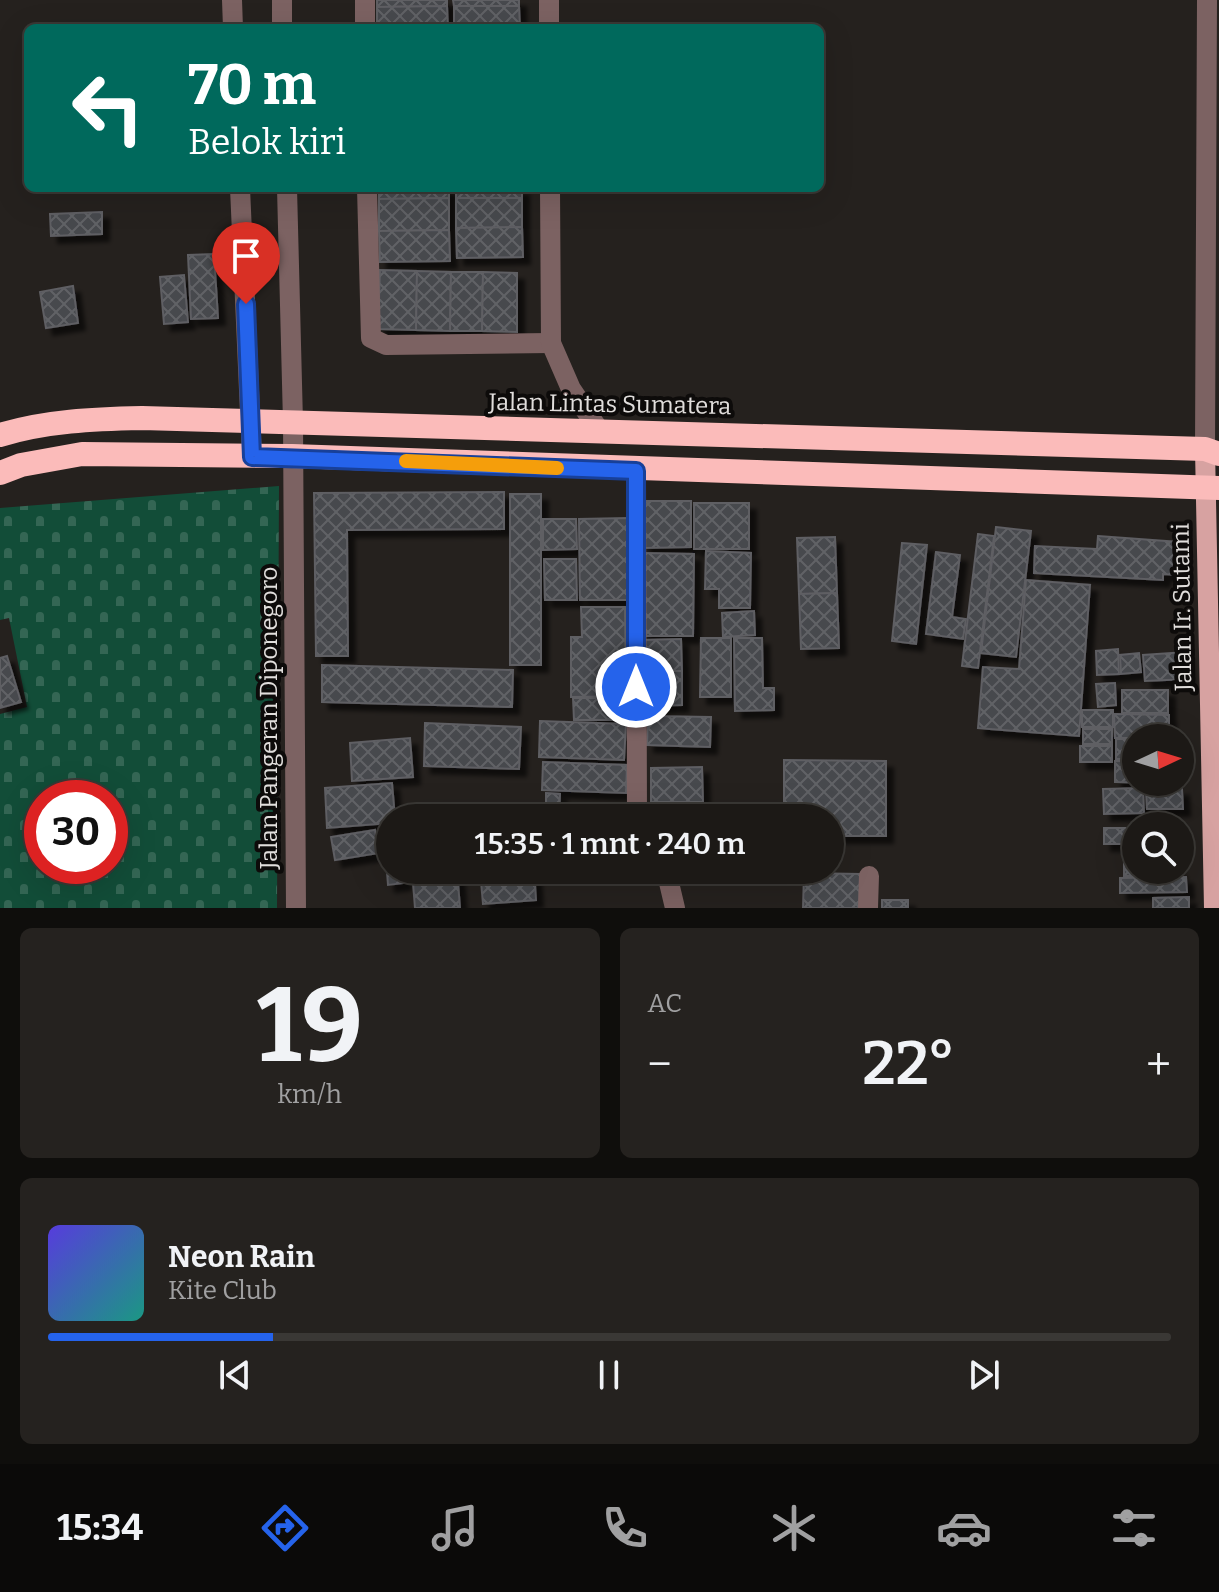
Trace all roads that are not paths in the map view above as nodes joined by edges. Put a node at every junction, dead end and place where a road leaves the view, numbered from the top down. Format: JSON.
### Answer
{"nodes":[{"id":1,"x":232,"y":0,"type":"edge"},
{"id":2,"x":282,"y":0,"type":"edge"},
{"id":3,"x":365,"y":0,"type":"edge"},
{"id":4,"x":549,"y":0,"type":"edge"},
{"id":5,"x":1207,"y":0,"type":"edge"},
{"id":6,"x":233,"y":24,"type":"edge"},
{"id":7,"x":282,"y":24,"type":"edge"},
{"id":8,"x":365,"y":24,"type":"edge"},
{"id":9,"x":549,"y":24,"type":"edge"},
{"id":10,"x":240,"y":192,"type":"edge"},
{"id":11,"x":287,"y":192,"type":"edge"},
{"id":12,"x":367,"y":192,"type":"edge"},
{"id":13,"x":550,"y":192,"type":"edge"},
{"id":14,"x":551,"y":343,"type":"junction"},
{"id":15,"x":251,"y":420,"type":"junction"},
{"id":16,"x":293,"y":422,"type":"junction"},
{"id":17,"x":601,"y":433,"type":"junction"},
{"id":18,"x":0,"y":435,"type":"edge"},
{"id":19,"x":1212,"y":451,"type":"edge"},
{"id":20,"x":292,"y":456,"type":"junction"},
{"id":21,"x":252,"y":457,"type":"junction"},
{"id":22,"x":636,"y":471,"type":"junction"},
{"id":23,"x":0,"y":473,"type":"edge"},
{"id":24,"x":1213,"y":488,"type":"edge"},
{"id":25,"x":637,"y":804,"type":"edge"},
{"id":26,"x":869,"y":876,"type":"dead end"},
{"id":27,"x":669,"y":884,"type":"edge"},
{"id":28,"x":296,"y":908,"type":"edge"},
{"id":29,"x":675,"y":908,"type":"edge"},
{"id":30,"x":868,"y":908,"type":"edge"},
{"id":31,"x":1214,"y":908,"type":"edge"}],
"edges":[{"from":1,"to":6,"type":"street"},
{"from":2,"to":7,"type":"street"},
{"from":3,"to":8,"type":"street"},
{"from":4,"to":9,"type":"street"},
{"from":5,"to":19,"type":"street"},
{"from":10,"to":15,"type":"street"},
{"from":11,"to":16,"type":"street","name":"Jalan Pangeran Diponegoro"},
{"from":12,"to":14,"type":"street"},
{"from":13,"to":14,"type":"street"},
{"from":14,"to":17,"type":"street"},
{"from":15,"to":16,"type":"highway","name":"Jalan Lintas Sumatera"},
{"from":15,"to":18,"type":"highway","name":"Jalan Lintas Sumatera"},
{"from":15,"to":21,"type":"street"},
{"from":16,"to":17,"type":"highway","name":"Jalan Lintas Sumatera"},
{"from":16,"to":20,"type":"street","name":"Jalan Pangeran Diponegoro"},
{"from":17,"to":19,"type":"highway","name":"Jalan Lintas Sumatera"},
{"from":19,"to":24,"type":"main road","name":"Jalan Ir. Sutami"},
{"from":20,"to":21,"type":"highway"},
{"from":20,"to":22,"type":"highway"},
{"from":20,"to":28,"type":"street","name":"Jalan Pangeran Diponegoro"},
{"from":21,"to":23,"type":"highway"},
{"from":22,"to":24,"type":"highway"},
{"from":22,"to":25,"type":"street"},
{"from":24,"to":31,"type":"main road","name":"Jalan Ir. Sutami"},
{"from":26,"to":30,"type":"street"},
{"from":27,"to":29,"type":"street"}]}
